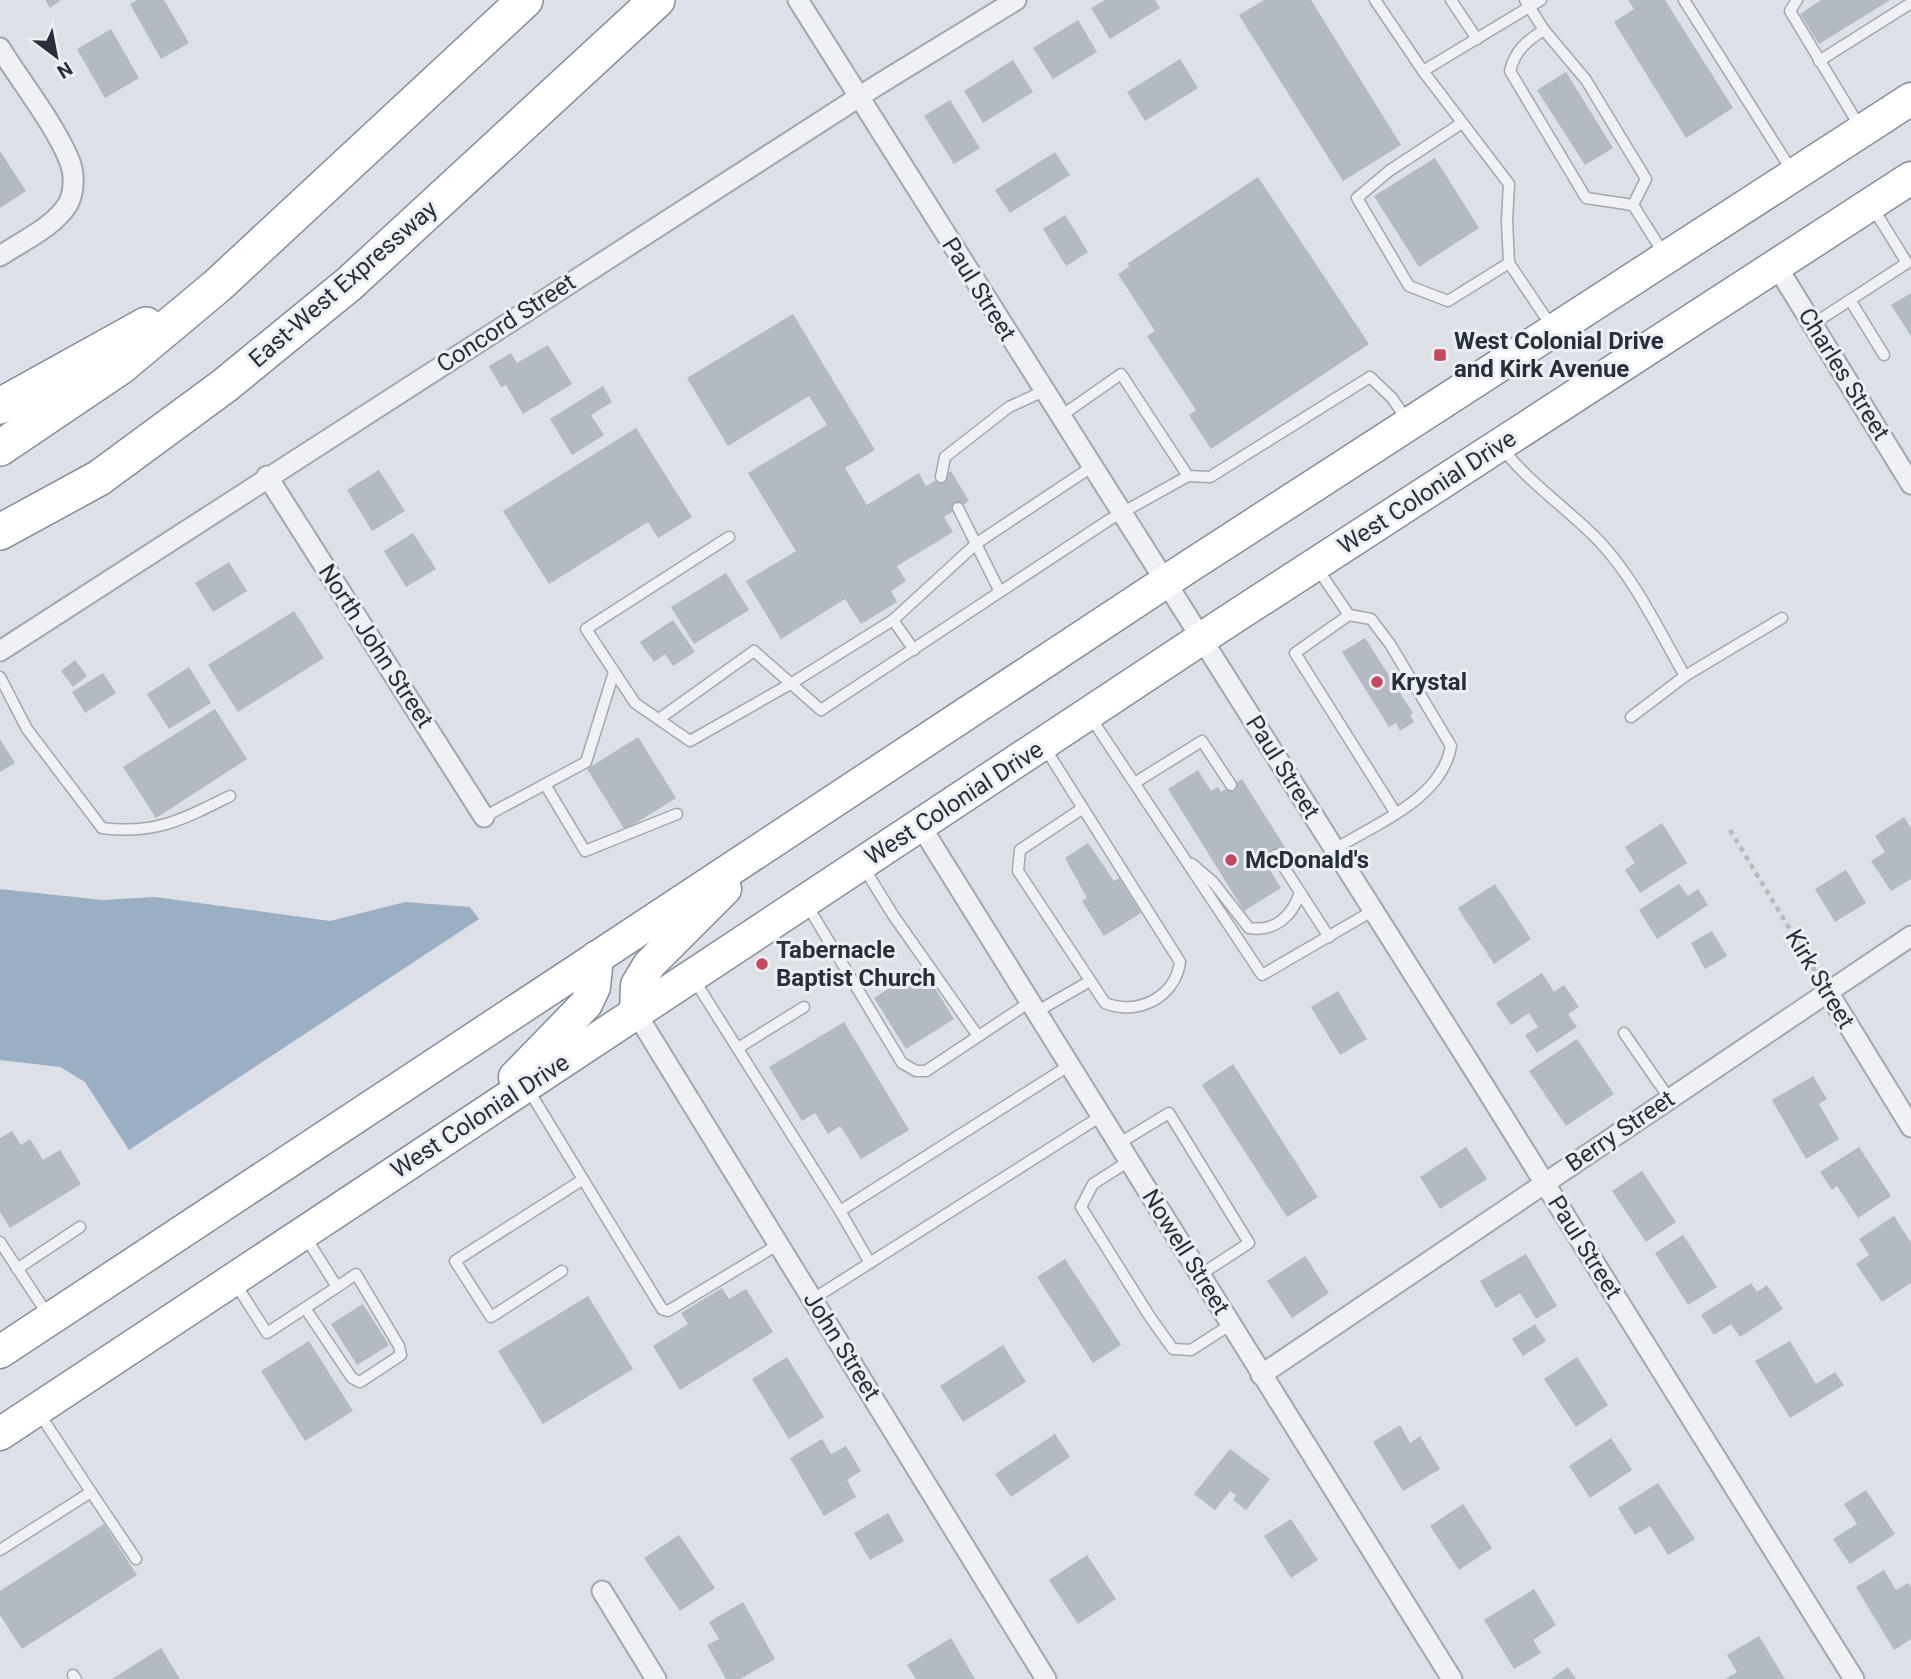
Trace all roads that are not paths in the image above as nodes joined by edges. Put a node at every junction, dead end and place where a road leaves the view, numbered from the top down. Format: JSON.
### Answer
{"nodes":[{"id":1,"x":525,"y":0,"type":"edge"},
{"id":2,"x":657,"y":0,"type":"edge"},
{"id":3,"x":798,"y":0,"type":"edge"},
{"id":4,"x":1016,"y":0,"type":"edge"},
{"id":5,"x":1375,"y":0,"type":"edge"},
{"id":6,"x":1451,"y":0,"type":"edge"},
{"id":7,"x":1541,"y":0,"type":"edge"},
{"id":8,"x":1684,"y":0,"type":"edge"},
{"id":9,"x":1797,"y":0,"type":"edge"},
{"id":10,"x":1911,"y":3,"type":"edge"},
{"id":11,"x":1527,"y":4,"type":"edge"},
{"id":12,"x":1544,"y":30,"type":"junction"},
{"id":13,"x":1477,"y":39,"type":"junction"},
{"id":14,"x":0,"y":48,"type":"edge"},
{"id":15,"x":1819,"y":61,"type":"junction"},
{"id":16,"x":1423,"y":71,"type":"junction"},
{"id":17,"x":858,"y":97,"type":"junction"},
{"id":18,"x":1911,"y":99,"type":"edge"},
{"id":19,"x":1462,"y":122,"type":"junction"},
{"id":20,"x":1862,"y":130,"type":"junction"},
{"id":21,"x":1795,"y":174,"type":"junction"},
{"id":22,"x":1911,"y":178,"type":"edge"},
{"id":23,"x":1871,"y":204,"type":"junction"},
{"id":24,"x":1633,"y":205,"type":"junction"},
{"id":25,"x":0,"y":256,"type":"edge"},
{"id":26,"x":1667,"y":257,"type":"junction"},
{"id":27,"x":1509,"y":263,"type":"junction"},
{"id":28,"x":1776,"y":265,"type":"junction"},
{"id":29,"x":217,"y":286,"type":"junction"},
{"id":30,"x":1850,"y":300,"type":"junction"},
{"id":31,"x":1813,"y":324,"type":"junction"},
{"id":32,"x":1554,"y":330,"type":"junction"},
{"id":33,"x":1884,"y":355,"type":"dead end"},
{"id":34,"x":1044,"y":391,"type":"junction"},
{"id":35,"x":0,"y":405,"type":"edge"},
{"id":36,"x":1061,"y":416,"type":"junction"},
{"id":37,"x":1409,"y":424,"type":"junction"},
{"id":38,"x":1500,"y":444,"type":"junction"},
{"id":39,"x":0,"y":448,"type":"edge"},
{"id":40,"x":1093,"y":466,"type":"junction"},
{"id":41,"x":267,"y":476,"type":"junction"},
{"id":42,"x":1188,"y":476,"type":"junction"},
{"id":43,"x":941,"y":477,"type":"dead end"},
{"id":44,"x":99,"y":478,"type":"junction"},
{"id":45,"x":1911,"y":484,"type":"edge"},
{"id":46,"x":958,"y":508,"type":"dead end"},
{"id":47,"x":1122,"y":512,"type":"junction"},
{"id":48,"x":0,"y":532,"type":"edge"},
{"id":49,"x":729,"y":537,"type":"dead end"},
{"id":50,"x":978,"y":543,"type":"junction"},
{"id":51,"x":0,"y":550,"type":"edge"},
{"id":52,"x":1315,"y":565,"type":"junction"},
{"id":53,"x":1167,"y":581,"type":"junction"},
{"id":54,"x":1000,"y":592,"type":"junction"},
{"id":55,"x":1349,"y":615,"type":"junction"},
{"id":56,"x":1782,"y":618,"type":"dead end"},
{"id":57,"x":893,"y":620,"type":"junction"},
{"id":58,"x":1202,"y":639,"type":"junction"},
{"id":59,"x":914,"y":650,"type":"junction"},
{"id":60,"x":0,"y":651,"type":"edge"},
{"id":61,"x":614,"y":672,"type":"junction"},
{"id":62,"x":1685,"y":676,"type":"junction"},
{"id":63,"x":0,"y":677,"type":"edge"},
{"id":64,"x":792,"y":683,"type":"junction"},
{"id":65,"x":1089,"y":714,"type":"junction"},
{"id":66,"x":1631,"y":717,"type":"dead end"},
{"id":67,"x":659,"y":719,"type":"junction"},
{"id":68,"x":1043,"y":744,"type":"junction"},
{"id":69,"x":1136,"y":782,"type":"junction"},
{"id":70,"x":1231,"y":785,"type":"dead end"},
{"id":71,"x":546,"y":786,"type":"junction"},
{"id":72,"x":230,"y":796,"type":"dead end"},
{"id":73,"x":1083,"y":808,"type":"junction"},
{"id":74,"x":1395,"y":812,"type":"junction"},
{"id":75,"x":677,"y":814,"type":"dead end"},
{"id":76,"x":484,"y":817,"type":"joint"},
{"id":77,"x":920,"y":825,"type":"junction"},
{"id":78,"x":774,"y":841,"type":"junction"},
{"id":79,"x":1335,"y":849,"type":"junction"},
{"id":80,"x":1276,"y":855,"type":"dead end"},
{"id":81,"x":1183,"y":857,"type":"junction"},
{"id":82,"x":862,"y":864,"type":"junction"},
{"id":83,"x":1300,"y":893,"type":"junction"},
{"id":84,"x":805,"y":902,"type":"junction"},
{"id":85,"x":1374,"y":910,"type":"junction"},
{"id":86,"x":1911,"y":936,"type":"edge"},
{"id":87,"x":1329,"y":937,"type":"junction"},
{"id":88,"x":597,"y":957,"type":"junction"},
{"id":89,"x":692,"y":976,"type":"junction"},
{"id":90,"x":1090,"y":981,"type":"junction"},
{"id":91,"x":1828,"y":992,"type":"junction"},
{"id":92,"x":804,"y":1007,"type":"dead end"},
{"id":93,"x":1033,"y":1007,"type":"junction"},
{"id":94,"x":636,"y":1013,"type":"junction"},
{"id":95,"x":1624,"y":1032,"type":"dead end"},
{"id":96,"x":978,"y":1036,"type":"junction"},
{"id":97,"x":738,"y":1048,"type":"junction"},
{"id":98,"x":1070,"y":1065,"type":"junction"},
{"id":99,"x":525,"y":1086,"type":"junction"},
{"id":100,"x":1669,"y":1098,"type":"junction"},
{"id":101,"x":1101,"y":1116,"type":"junction"},
{"id":102,"x":475,"y":1118,"type":"junction"},
{"id":103,"x":1911,"y":1127,"type":"edge"},
{"id":104,"x":1118,"y":1144,"type":"junction"},
{"id":105,"x":1129,"y":1161,"type":"junction"},
{"id":106,"x":582,"y":1180,"type":"junction"},
{"id":107,"x":1544,"y":1181,"type":"junction"},
{"id":108,"x":840,"y":1211,"type":"junction"},
{"id":109,"x":80,"y":1227,"type":"dead end"},
{"id":110,"x":303,"y":1233,"type":"junction"},
{"id":111,"x":0,"y":1242,"type":"edge"},
{"id":112,"x":779,"y":1244,"type":"junction"},
{"id":113,"x":870,"y":1263,"type":"junction"},
{"id":114,"x":18,"y":1269,"type":"junction"},
{"id":115,"x":562,"y":1272,"type":"dead end"},
{"id":116,"x":1200,"y":1275,"type":"junction"},
{"id":117,"x":232,"y":1280,"type":"junction"},
{"id":118,"x":337,"y":1287,"type":"junction"},
{"id":119,"x":813,"y":1299,"type":"junction"},
{"id":120,"x":305,"y":1308,"type":"junction"},
{"id":121,"x":50,"y":1318,"type":"junction"},
{"id":122,"x":1230,"y":1325,"type":"junction"},
{"id":123,"x":0,"y":1352,"type":"edge"},
{"id":124,"x":1261,"y":1375,"type":"junction"},
{"id":125,"x":37,"y":1409,"type":"junction"},
{"id":126,"x":0,"y":1434,"type":"edge"},
{"id":127,"x":91,"y":1492,"type":"junction"},
{"id":128,"x":0,"y":1550,"type":"edge"},
{"id":129,"x":136,"y":1559,"type":"dead end"},
{"id":130,"x":602,"y":1591,"type":"dead end"},
{"id":131,"x":656,"y":1679,"type":"edge"},
{"id":132,"x":1046,"y":1679,"type":"edge"},
{"id":133,"x":1452,"y":1679,"type":"edge"},
{"id":134,"x":1854,"y":1679,"type":"edge"}],
"edges":[{"from":1,"to":29,"type":"highway"},
{"from":2,"to":44,"type":"highway","name":"East-West Expressway"},
{"from":3,"to":17,"type":"street","name":"Paul Street"},
{"from":4,"to":17,"type":"street","name":"Concord Street"},
{"from":5,"to":16,"type":"lane"},
{"from":6,"to":13,"type":"lane"},
{"from":7,"to":11,"type":"lane"},
{"from":8,"to":21,"type":"lane"},
{"from":9,"to":15,"type":"lane"},
{"from":10,"to":15,"type":"lane"},
{"from":11,"to":12,"type":"lane"},
{"from":11,"to":13,"type":"lane"},
{"from":12,"to":24,"type":"lane"},
{"from":12,"to":24,"type":"lane"},
{"from":13,"to":16,"type":"lane"},
{"from":14,"to":25,"type":"street"},
{"from":15,"to":20,"type":"lane"},
{"from":16,"to":19,"type":"lane"},
{"from":17,"to":34,"type":"street","name":"Paul Street"},
{"from":17,"to":41,"type":"street","name":"Concord Street"},
{"from":18,"to":20,"type":"highway"},
{"from":19,"to":27,"type":"lane"},
{"from":19,"to":27,"type":"lane"},
{"from":20,"to":21,"type":"highway"},
{"from":21,"to":26,"type":"highway"},
{"from":22,"to":23,"type":"highway","name":"West Colonial Drive"},
{"from":23,"to":28,"type":"highway","name":"West Colonial Drive"},
{"from":23,"to":30,"type":"lane"},
{"from":24,"to":26,"type":"lane"},
{"from":26,"to":32,"type":"highway"},
{"from":27,"to":32,"type":"lane"},
{"from":28,"to":31,"type":"street","name":"Charles Street"},
{"from":28,"to":38,"type":"highway","name":"West Colonial Drive"},
{"from":29,"to":35,"type":"highway"},
{"from":29,"to":39,"type":"highway"},
{"from":30,"to":31,"type":"lane"},
{"from":30,"to":33,"type":"lane"},
{"from":31,"to":45,"type":"street","name":"Charles Street"},
{"from":32,"to":37,"type":"highway"},
{"from":34,"to":36,"type":"street","name":"Paul Street"},
{"from":34,"to":43,"type":"lane"},
{"from":36,"to":40,"type":"street","name":"Paul Street"},
{"from":36,"to":42,"type":"lane"},
{"from":37,"to":42,"type":"lane"},
{"from":37,"to":53,"type":"highway"},
{"from":38,"to":52,"type":"highway","name":"West Colonial Drive"},
{"from":38,"to":62,"type":"lane"},
{"from":40,"to":47,"type":"street","name":"Paul Street"},
{"from":40,"to":50,"type":"lane"},
{"from":41,"to":60,"type":"street","name":"Concord Street"},
{"from":41,"to":76,"type":"street","name":"North John Street"},
{"from":42,"to":47,"type":"lane"},
{"from":44,"to":48,"type":"highway","name":"East-West Expressway"},
{"from":44,"to":51,"type":"highway"},
{"from":46,"to":50,"type":"lane"},
{"from":47,"to":53,"type":"street","name":"Paul Street"},
{"from":47,"to":54,"type":"lane"},
{"from":49,"to":61,"type":"lane"},
{"from":50,"to":54,"type":"lane"},
{"from":50,"to":57,"type":"lane"},
{"from":52,"to":55,"type":"lane"},
{"from":52,"to":58,"type":"highway","name":"West Colonial Drive"},
{"from":53,"to":58,"type":"street","name":"Paul Street"},
{"from":53,"to":78,"type":"highway"},
{"from":54,"to":59,"type":"lane"},
{"from":55,"to":74,"type":"lane"},
{"from":55,"to":74,"type":"lane"},
{"from":56,"to":62,"type":"lane"},
{"from":57,"to":59,"type":"lane"},
{"from":57,"to":64,"type":"lane"},
{"from":58,"to":65,"type":"highway","name":"West Colonial Drive"},
{"from":58,"to":79,"type":"street","name":"Paul Street"},
{"from":59,"to":64,"type":"lane"},
{"from":61,"to":67,"type":"lane"},
{"from":61,"to":71,"type":"lane"},
{"from":62,"to":66,"type":"lane"},
{"from":63,"to":72,"type":"lane"},
{"from":64,"to":67,"type":"lane"},
{"from":64,"to":67,"type":"lane"},
{"from":65,"to":68,"type":"highway","name":"West Colonial Drive"},
{"from":65,"to":69,"type":"lane"},
{"from":68,"to":73,"type":"lane"},
{"from":68,"to":77,"type":"highway","name":"West Colonial Drive"},
{"from":69,"to":70,"type":"lane"},
{"from":69,"to":81,"type":"lane"},
{"from":71,"to":75,"type":"lane"},
{"from":71,"to":76,"type":"lane"},
{"from":73,"to":90,"type":"lane"},
{"from":73,"to":90,"type":"lane"},
{"from":74,"to":79,"type":"lane"},
{"from":77,"to":82,"type":"highway","name":"West Colonial Drive"},
{"from":77,"to":93,"type":"street","name":"Nowell Street"},
{"from":78,"to":88,"type":"highway"},
{"from":78,"to":94,"type":"highway"},
{"from":79,"to":85,"type":"street","name":"Paul Street"},
{"from":80,"to":83,"type":"lane"},
{"from":81,"to":83,"type":"lane"},
{"from":81,"to":87,"type":"lane"},
{"from":82,"to":84,"type":"highway","name":"West Colonial Drive"},
{"from":82,"to":96,"type":"lane"},
{"from":83,"to":87,"type":"lane"},
{"from":84,"to":89,"type":"highway","name":"West Colonial Drive"},
{"from":84,"to":96,"type":"lane"},
{"from":85,"to":87,"type":"lane"},
{"from":85,"to":107,"type":"street","name":"Paul Street"},
{"from":86,"to":91,"type":"street","name":"Berry Street"},
{"from":88,"to":102,"type":"highway"},
{"from":88,"to":121,"type":"highway"},
{"from":89,"to":94,"type":"highway","name":"West Colonial Drive"},
{"from":89,"to":97,"type":"lane"},
{"from":90,"to":93,"type":"lane"},
{"from":91,"to":100,"type":"street","name":"Berry Street"},
{"from":91,"to":103,"type":"street","name":"Kirk Street"},
{"from":92,"to":97,"type":"lane"},
{"from":93,"to":96,"type":"lane"},
{"from":93,"to":98,"type":"street","name":"Nowell Street"},
{"from":94,"to":99,"type":"highway","name":"West Colonial Drive"},
{"from":94,"to":112,"type":"street","name":"John Street"},
{"from":95,"to":100,"type":"lane"},
{"from":97,"to":108,"type":"lane"},
{"from":98,"to":101,"type":"street","name":"Nowell Street"},
{"from":98,"to":108,"type":"lane"},
{"from":99,"to":102,"type":"highway","name":"West Colonial Drive"},
{"from":99,"to":106,"type":"lane"},
{"from":100,"to":107,"type":"street","name":"Berry Street"},
{"from":101,"to":104,"type":"street","name":"Nowell Street"},
{"from":101,"to":113,"type":"lane"},
{"from":102,"to":110,"type":"highway","name":"West Colonial Drive"},
{"from":104,"to":105,"type":"street","name":"Nowell Street"},
{"from":104,"to":116,"type":"lane"},
{"from":105,"to":116,"type":"street","name":"Nowell Street"},
{"from":105,"to":122,"type":"lane"},
{"from":106,"to":112,"type":"lane"},
{"from":106,"to":115,"type":"lane"},
{"from":107,"to":124,"type":"street","name":"Berry Street"},
{"from":107,"to":134,"type":"street","name":"Paul Street"},
{"from":108,"to":113,"type":"lane"},
{"from":109,"to":114,"type":"lane"},
{"from":110,"to":117,"type":"highway","name":"West Colonial Drive"},
{"from":110,"to":118,"type":"lane"},
{"from":111,"to":114,"type":"lane"},
{"from":112,"to":119,"type":"street","name":"John Street"},
{"from":113,"to":119,"type":"lane"},
{"from":114,"to":121,"type":"lane"},
{"from":116,"to":122,"type":"street","name":"Nowell Street"},
{"from":117,"to":120,"type":"lane"},
{"from":117,"to":125,"type":"highway","name":"West Colonial Drive"},
{"from":118,"to":120,"type":"lane"},
{"from":118,"to":120,"type":"lane"},
{"from":119,"to":132,"type":"street","name":"John Street"},
{"from":121,"to":123,"type":"highway"},
{"from":122,"to":124,"type":"street","name":"Nowell Street"},
{"from":124,"to":133,"type":"street","name":"Nowell Street"},
{"from":125,"to":126,"type":"highway","name":"West Colonial Drive"},
{"from":125,"to":127,"type":"lane"},
{"from":127,"to":128,"type":"lane"},
{"from":127,"to":129,"type":"lane"},
{"from":130,"to":131,"type":"street"}]}
